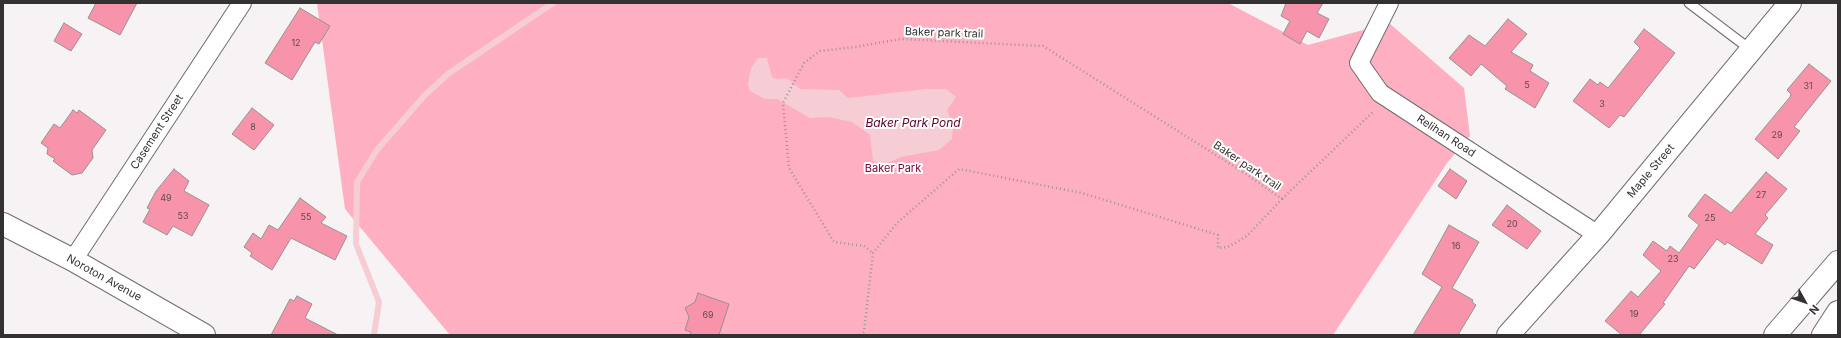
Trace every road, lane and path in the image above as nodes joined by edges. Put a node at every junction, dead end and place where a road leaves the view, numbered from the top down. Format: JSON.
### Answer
{"nodes":[{"id":1,"x":242,"y":3,"type":"edge"},
{"id":2,"x":1389,"y":3,"type":"edge"},
{"id":3,"x":1689,"y":3,"type":"edge"},
{"id":4,"x":1790,"y":3,"type":"edge"},
{"id":5,"x":1751,"y":50,"type":"junction"},
{"id":6,"x":1388,"y":98,"type":"junction"},
{"id":7,"x":1282,"y":199,"type":"junction"},
{"id":8,"x":3,"y":224,"type":"edge"},
{"id":9,"x":1598,"y":235,"type":"junction"},
{"id":10,"x":873,"y":253,"type":"junction"},
{"id":11,"x":73,"y":260,"type":"junction"},
{"id":12,"x":1838,"y":262,"type":"edge"},
{"id":13,"x":1838,"y":312,"type":"edge"},
{"id":14,"x":204,"y":335,"type":"edge"},
{"id":15,"x":860,"y":335,"type":"edge"},
{"id":16,"x":1508,"y":335,"type":"edge"},
{"id":17,"x":1774,"y":335,"type":"edge"},
{"id":18,"x":1822,"y":335,"type":"edge"}],
"edges":[{"from":1,"to":11,"type":"street","name":"Casement Street"},
{"from":2,"to":6,"type":"street","name":"Relihan Road"},
{"from":3,"to":5,"type":"lane"},
{"from":4,"to":5,"type":"main road","name":"Maple Street"},
{"from":5,"to":9,"type":"main road","name":"Maple Street"},
{"from":6,"to":7,"type":"path","name":"Baker park trail"},
{"from":6,"to":9,"type":"street","name":"Relihan Road"},
{"from":7,"to":10,"type":"path","name":"Baker park trail"},
{"from":7,"to":10,"type":"path","name":"Baker park trail"},
{"from":8,"to":11,"type":"main road","name":"Noroton Avenue"},
{"from":9,"to":16,"type":"main road","name":"Maple Street"},
{"from":10,"to":15,"type":"path"},
{"from":11,"to":14,"type":"main road","name":"Noroton Avenue"},
{"from":12,"to":17,"type":"main road"},
{"from":13,"to":18,"type":"main road"}]}
